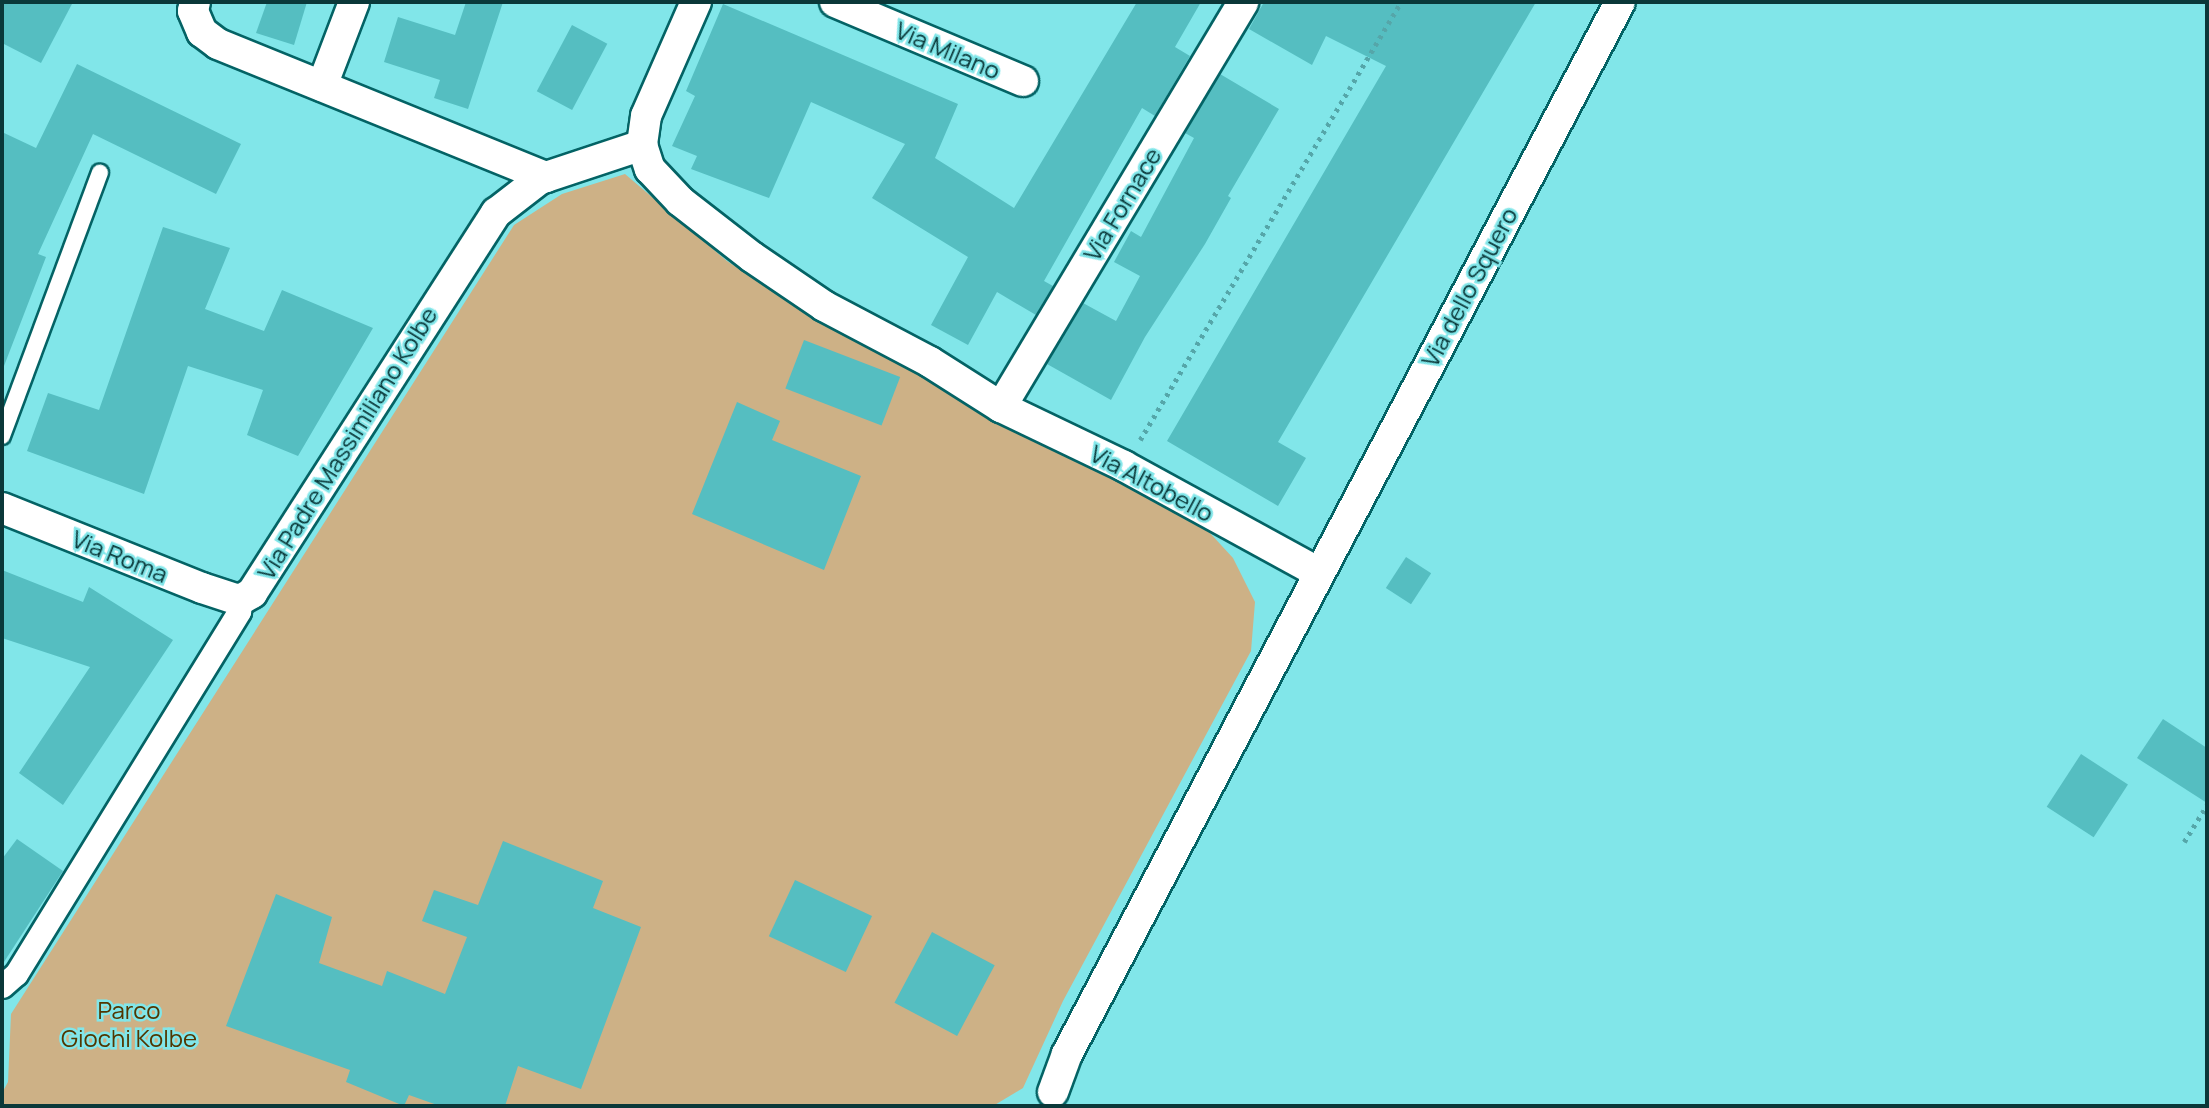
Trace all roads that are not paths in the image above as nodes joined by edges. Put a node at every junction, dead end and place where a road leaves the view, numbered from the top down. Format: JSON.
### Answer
{"nodes":[{"id":1,"x":195,"y":2,"type":"edge"},
{"id":2,"x":354,"y":2,"type":"edge"},
{"id":3,"x":696,"y":2,"type":"edge"},
{"id":4,"x":835,"y":2,"type":"edge"},
{"id":5,"x":1243,"y":2,"type":"edge"},
{"id":6,"x":1620,"y":2,"type":"edge"},
{"id":7,"x":1023,"y":81,"type":"dead end"},
{"id":8,"x":322,"y":86,"type":"junction"},
{"id":9,"x":642,"y":145,"type":"junction"},
{"id":10,"x":100,"y":173,"type":"dead end"},
{"id":11,"x":547,"y":177,"type":"junction"},
{"id":12,"x":1001,"y":407,"type":"junction"},
{"id":13,"x":2,"y":436,"type":"edge"},
{"id":14,"x":2,"y":508,"type":"edge"},
{"id":15,"x":1318,"y":572,"type":"junction"},
{"id":16,"x":240,"y":600,"type":"junction"},
{"id":17,"x":2,"y":986,"type":"edge"},
{"id":18,"x":1053,"y":1092,"type":"dead end"}],
"edges":[{"from":1,"to":8,"type":"street"},
{"from":2,"to":8,"type":"street"},
{"from":3,"to":9,"type":"street"},
{"from":4,"to":7,"type":"street","name":"Via Milano"},
{"from":5,"to":12,"type":"street","name":"Via Fornace"},
{"from":6,"to":15,"type":"street","name":"Via dello Squero"},
{"from":8,"to":11,"type":"street"},
{"from":9,"to":11,"type":"street","name":"Via Padre Massimiliano Kolbe"},
{"from":9,"to":12,"type":"street","name":"Via Altobello"},
{"from":10,"to":13,"type":"lane"},
{"from":11,"to":16,"type":"street","name":"Via Padre Massimiliano Kolbe"},
{"from":12,"to":15,"type":"street","name":"Via Altobello"},
{"from":14,"to":16,"type":"street","name":"Via Roma"},
{"from":15,"to":18,"type":"street"},
{"from":16,"to":17,"type":"street","name":"Via Padre Massimiliano Kolbe"}]}
